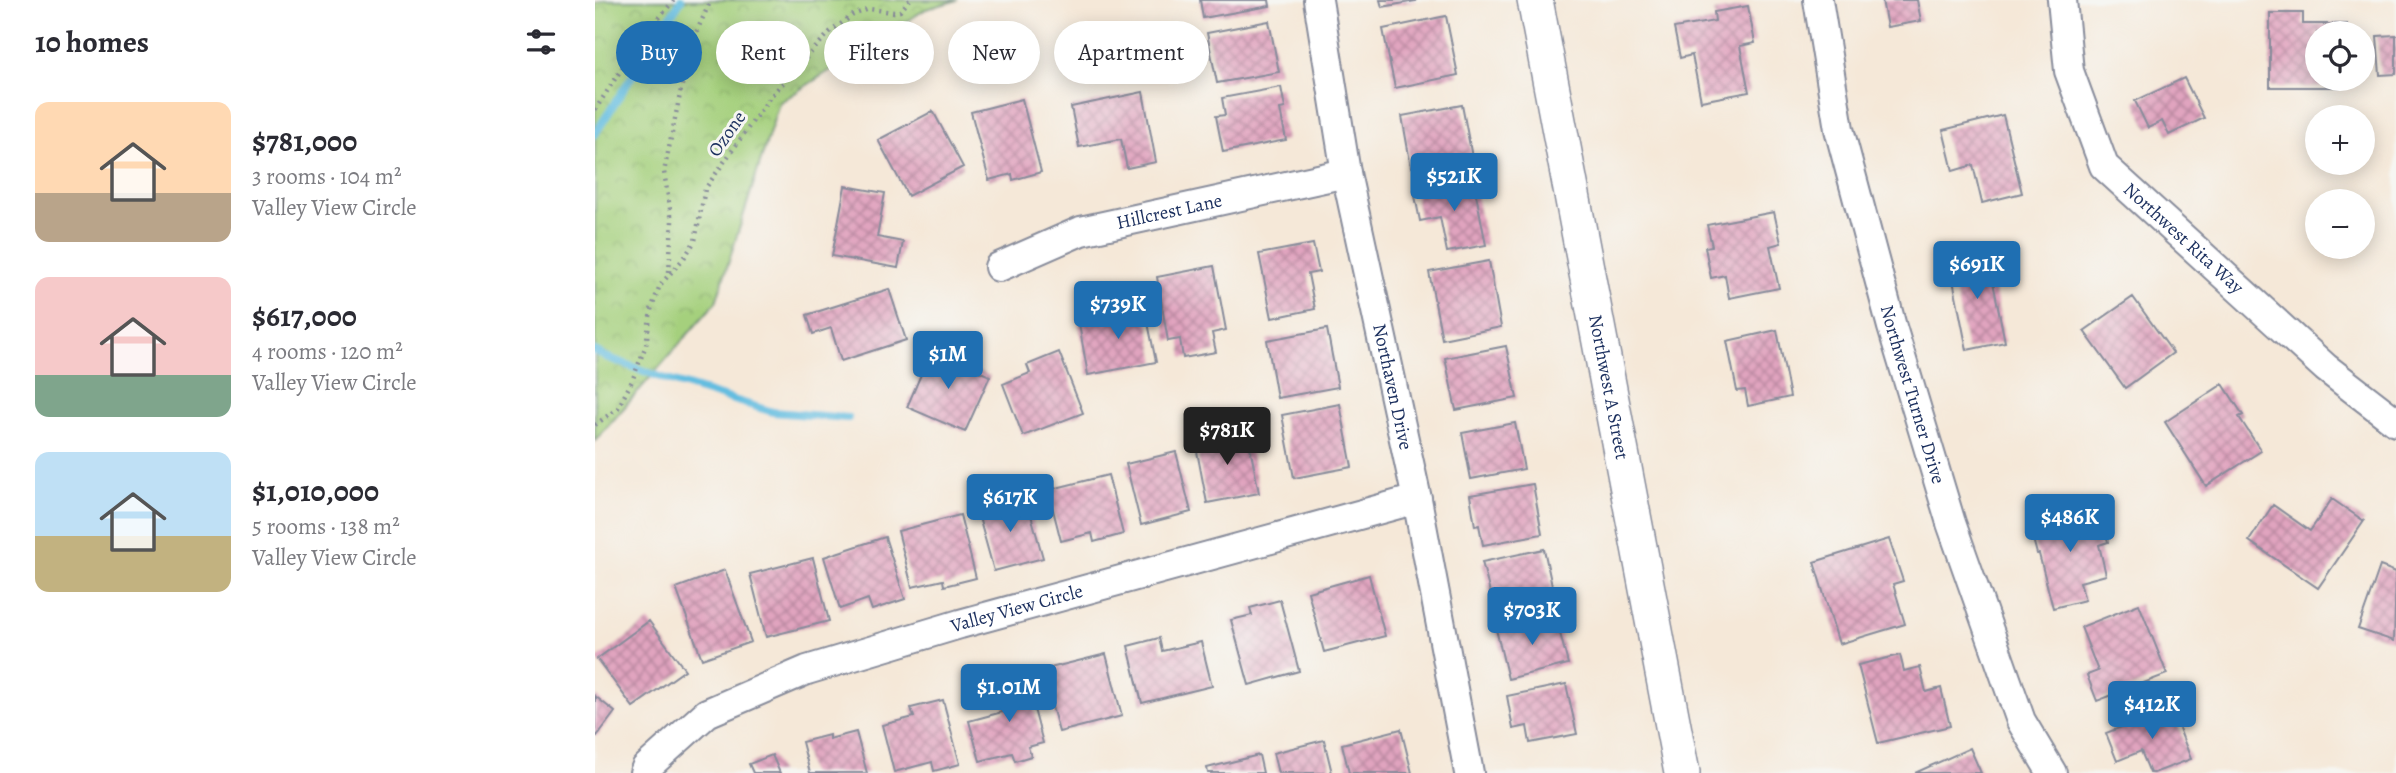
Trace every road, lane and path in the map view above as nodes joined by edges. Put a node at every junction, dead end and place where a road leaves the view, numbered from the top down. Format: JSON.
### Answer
{"nodes":[{"id":1,"x":674,"y":0,"type":"edge"},
{"id":2,"x":711,"y":0,"type":"edge"},
{"id":3,"x":910,"y":0,"type":"edge"},
{"id":4,"x":1318,"y":0,"type":"edge"},
{"id":5,"x":1535,"y":0,"type":"edge"},
{"id":6,"x":1818,"y":0,"type":"edge"},
{"id":7,"x":2062,"y":0,"type":"edge"},
{"id":8,"x":595,"y":110,"type":"edge"},
{"id":9,"x":1346,"y":173,"type":"junction"},
{"id":10,"x":999,"y":267,"type":"dead end"},
{"id":11,"x":669,"y":273,"type":"junction"},
{"id":12,"x":2396,"y":422,"type":"edge"},
{"id":13,"x":595,"y":425,"type":"edge"},
{"id":14,"x":1417,"y":499,"type":"junction"},
{"id":15,"x":644,"y":773,"type":"edge"},
{"id":16,"x":1469,"y":773,"type":"edge"},
{"id":17,"x":1682,"y":773,"type":"edge"},
{"id":18,"x":2052,"y":773,"type":"edge"}],
"edges":[{"from":1,"to":8,"type":"path"},
{"from":2,"to":11,"type":"path"},
{"from":3,"to":11,"type":"path","name":"Ozone"},
{"from":4,"to":9,"type":"street","name":"Northaven Drive"},
{"from":5,"to":17,"type":"street","name":"Northwest A Street"},
{"from":6,"to":18,"type":"street","name":"Northwest Turner Drive"},
{"from":7,"to":12,"type":"street","name":"Northwest Rita Way"},
{"from":9,"to":10,"type":"street","name":"Hillcrest Lane"},
{"from":9,"to":14,"type":"street","name":"Northaven Drive"},
{"from":11,"to":13,"type":"path"},
{"from":14,"to":15,"type":"street","name":"Valley View Circle"},
{"from":14,"to":16,"type":"street","name":"Northaven Drive"}]}
